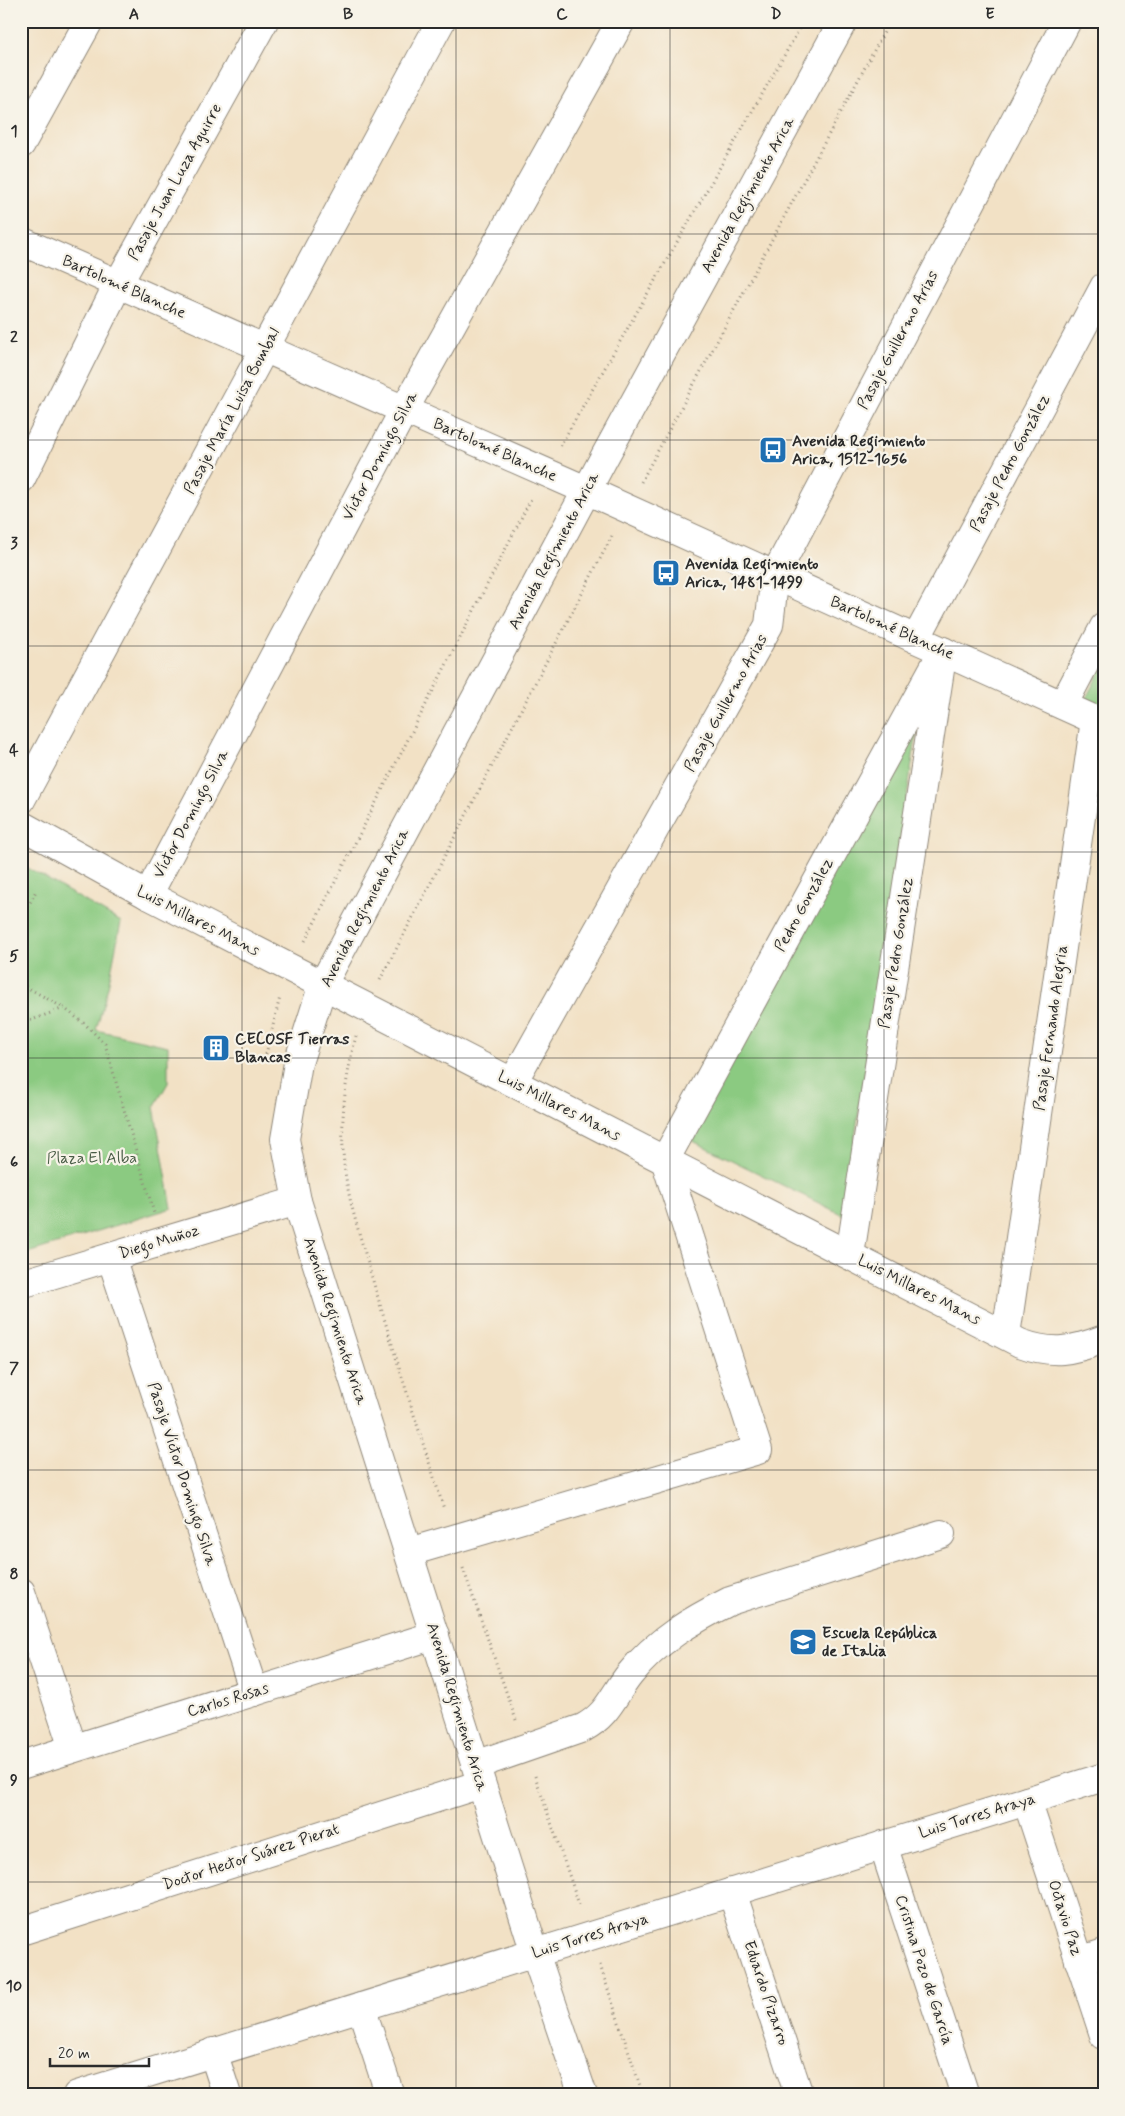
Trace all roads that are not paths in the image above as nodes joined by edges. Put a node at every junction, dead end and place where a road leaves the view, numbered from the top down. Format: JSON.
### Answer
{"nodes":[{"id":1,"x":89,"y":21,"type":"edge"},
{"id":2,"x":264,"y":21,"type":"edge"},
{"id":3,"x":441,"y":21,"type":"edge"},
{"id":4,"x":621,"y":21,"type":"edge"},
{"id":5,"x":843,"y":21,"type":"edge"},
{"id":6,"x":1067,"y":21,"type":"edge"},
{"id":7,"x":21,"y":144,"type":"edge"},
{"id":8,"x":21,"y":241,"type":"edge"},
{"id":9,"x":118,"y":284,"type":"junction"},
{"id":10,"x":1104,"y":287,"type":"edge"},
{"id":11,"x":266,"y":349,"type":"junction"},
{"id":12,"x":404,"y":410,"type":"junction"},
{"id":13,"x":21,"y":479,"type":"edge"},
{"id":14,"x":586,"y":490,"type":"junction"},
{"id":15,"x":775,"y":575,"type":"junction"},
{"id":16,"x":1104,"y":627,"type":"edge"},
{"id":17,"x":916,"y":639,"type":"junction"},
{"id":18,"x":942,"y":651,"type":"junction"},
{"id":19,"x":1063,"y":705,"type":"junction"},
{"id":20,"x":1099,"y":722,"type":"edge"},
{"id":21,"x":21,"y":800,"type":"edge"},
{"id":22,"x":21,"y":826,"type":"edge"},
{"id":23,"x":148,"y":895,"type":"junction"},
{"id":24,"x":323,"y":984,"type":"junction"},
{"id":25,"x":513,"y":1082,"type":"junction"},
{"id":26,"x":665,"y":1160,"type":"junction"},
{"id":27,"x":297,"y":1201,"type":"junction"},
{"id":28,"x":850,"y":1255,"type":"junction"},
{"id":29,"x":111,"y":1256,"type":"junction"},
{"id":30,"x":21,"y":1284,"type":"edge"},
{"id":31,"x":1006,"y":1335,"type":"junction"},
{"id":32,"x":1104,"y":1339,"type":"edge"},
{"id":33,"x":941,"y":1534,"type":"dead end"},
{"id":34,"x":409,"y":1552,"type":"junction"},
{"id":35,"x":21,"y":1592,"type":"edge"},
{"id":36,"x":435,"y":1635,"type":"junction"},
{"id":37,"x":254,"y":1692,"type":"junction"},
{"id":38,"x":73,"y":1748,"type":"junction"},
{"id":39,"x":21,"y":1765,"type":"edge"},
{"id":40,"x":479,"y":1774,"type":"junction"},
{"id":41,"x":1104,"y":1777,"type":"edge"},
{"id":42,"x":1027,"y":1801,"type":"junction"},
{"id":43,"x":884,"y":1845,"type":"junction"},
{"id":44,"x":732,"y":1892,"type":"junction"},
{"id":45,"x":21,"y":1930,"type":"edge"},
{"id":46,"x":535,"y":1953,"type":"junction"},
{"id":47,"x":1091,"y":1957,"type":"edge"},
{"id":48,"x":361,"y":2007,"type":"junction"},
{"id":49,"x":1104,"y":2035,"type":"edge"},
{"id":50,"x":214,"y":2052,"type":"junction"},
{"id":51,"x":76,"y":2095,"type":"edge"},
{"id":52,"x":227,"y":2095,"type":"edge"},
{"id":53,"x":390,"y":2095,"type":"edge"},
{"id":54,"x":583,"y":2095,"type":"edge"},
{"id":55,"x":800,"y":2095,"type":"edge"},
{"id":56,"x":965,"y":2095,"type":"edge"}],
"edges":[{"from":1,"to":7,"type":"street"},
{"from":2,"to":9,"type":"street","name":"Pasaje Juan Luza Aguirre"},
{"from":3,"to":11,"type":"street","name":"Pasaje María Luisa Bombal"},
{"from":4,"to":12,"type":"street","name":"Víctor Domingo Silva"},
{"from":5,"to":14,"type":"street","name":"Avenida Regimiento Arica"},
{"from":6,"to":15,"type":"street","name":"Pasaje Guillermo Arias"},
{"from":8,"to":9,"type":"street","name":"Bartolomé Blanche"},
{"from":9,"to":11,"type":"street","name":"Bartolomé Blanche"},
{"from":9,"to":13,"type":"street","name":"Pasaje Juan Luza Aguirre"},
{"from":10,"to":17,"type":"street","name":"Pasaje Pedro González"},
{"from":11,"to":12,"type":"street","name":"Bartolomé Blanche"},
{"from":11,"to":21,"type":"street","name":"Pasaje María Luisa Bombal"},
{"from":12,"to":14,"type":"street","name":"Bartolomé Blanche"},
{"from":12,"to":23,"type":"street","name":"Víctor Domingo Silva"},
{"from":14,"to":15,"type":"street","name":"Bartolomé Blanche"},
{"from":14,"to":24,"type":"street","name":"Avenida Regimiento Arica"},
{"from":15,"to":17,"type":"street","name":"Bartolomé Blanche"},
{"from":15,"to":25,"type":"street","name":"Pasaje Guillermo Arias"},
{"from":16,"to":19,"type":"street"},
{"from":17,"to":18,"type":"street","name":"Bartolomé Blanche"},
{"from":18,"to":19,"type":"street","name":"Bartolomé Blanche"},
{"from":18,"to":26,"type":"street","name":"Pedro González"},
{"from":18,"to":28,"type":"street","name":"Pasaje Pedro González"},
{"from":19,"to":20,"type":"street","name":"Bartolomé Blanche"},
{"from":20,"to":31,"type":"street","name":"Pasaje Fernando Alegria"},
{"from":22,"to":23,"type":"street","name":"Luis Millares Mans"},
{"from":23,"to":24,"type":"street","name":"Luis Millares Mans"},
{"from":24,"to":25,"type":"street","name":"Luis Millares Mans"},
{"from":24,"to":27,"type":"street","name":"Avenida Regimiento Arica"},
{"from":25,"to":26,"type":"street","name":"Luis Millares Mans"},
{"from":26,"to":28,"type":"street","name":"Luis Millares Mans"},
{"from":26,"to":34,"type":"street"},
{"from":27,"to":29,"type":"street","name":"Diego Muñoz"},
{"from":27,"to":34,"type":"street","name":"Avenida Regimiento Arica"},
{"from":28,"to":31,"type":"street","name":"Luis Millares Mans"},
{"from":29,"to":30,"type":"street","name":"Diego Muñoz"},
{"from":29,"to":37,"type":"street","name":"Pasaje Víctor Domingo Silva"},
{"from":31,"to":32,"type":"street","name":"Luis Millares Mans"},
{"from":33,"to":40,"type":"street","name":"Doctor Hector Suárez Pierat"},
{"from":34,"to":36,"type":"street","name":"Avenida Regimiento Arica"},
{"from":35,"to":38,"type":"street"},
{"from":36,"to":37,"type":"street","name":"Carlos Rosas"},
{"from":36,"to":40,"type":"street","name":"Avenida Regimiento Arica"},
{"from":37,"to":38,"type":"street","name":"Carlos Rosas"},
{"from":38,"to":39,"type":"street","name":"Carlos Rosas"},
{"from":40,"to":45,"type":"street","name":"Doctor Hector Suárez Pierat"},
{"from":40,"to":46,"type":"street","name":"Avenida Regimiento Arica"},
{"from":41,"to":42,"type":"street","name":"Luis Torres Araya"},
{"from":42,"to":43,"type":"street","name":"Luis Torres Araya"},
{"from":42,"to":47,"type":"street","name":"Octavio Paz"},
{"from":43,"to":44,"type":"street","name":"Luis Torres Araya"},
{"from":43,"to":56,"type":"street","name":"Cristina Pozo de García"},
{"from":44,"to":46,"type":"street","name":"Luis Torres Araya"},
{"from":44,"to":55,"type":"street","name":"Eduardo Pizarro"},
{"from":46,"to":48,"type":"street","name":"Luis Torres Araya"},
{"from":46,"to":54,"type":"street","name":"Avenida Regimiento Arica"},
{"from":47,"to":49,"type":"street","name":"Octavio Paz"},
{"from":48,"to":50,"type":"street","name":"Luis Torres Araya"},
{"from":48,"to":53,"type":"street"},
{"from":50,"to":51,"type":"street","name":"Luis Torres Araya"},
{"from":50,"to":52,"type":"street"}]}
